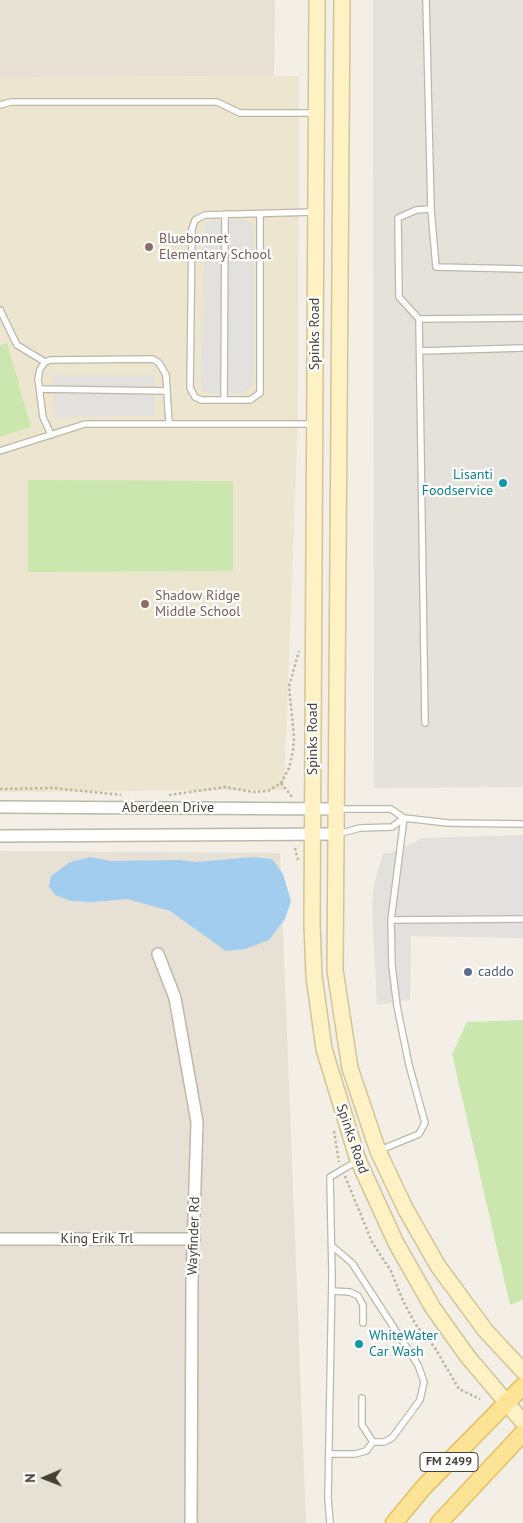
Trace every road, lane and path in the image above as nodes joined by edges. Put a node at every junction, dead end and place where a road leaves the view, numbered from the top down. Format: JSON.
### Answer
{"nodes":[{"id":1,"x":317,"y":0,"type":"edge"},
{"id":2,"x":342,"y":0,"type":"edge"},
{"id":3,"x":426,"y":0,"type":"edge"},
{"id":4,"x":0,"y":106,"type":"edge"},
{"id":5,"x":316,"y":113,"type":"junction"},
{"id":6,"x":432,"y":209,"type":"junction"},
{"id":7,"x":316,"y":212,"type":"junction"},
{"id":8,"x":340,"y":212,"type":"junction"},
{"id":9,"x":225,"y":214,"type":"junction"},
{"id":10,"x":260,"y":214,"type":"junction"},
{"id":11,"x":523,"y":269,"type":"edge"},
{"id":12,"x":0,"y":310,"type":"edge"},
{"id":13,"x":523,"y":318,"type":"edge"},
{"id":14,"x":419,"y":319,"type":"junction"},
{"id":15,"x":523,"y":348,"type":"edge"},
{"id":16,"x":420,"y":351,"type":"junction"},
{"id":17,"x":45,"y":362,"type":"junction"},
{"id":18,"x":40,"y":389,"type":"junction"},
{"id":19,"x":167,"y":391,"type":"junction"},
{"id":20,"x":224,"y":400,"type":"junction"},
{"id":21,"x":169,"y":424,"type":"junction"},
{"id":22,"x":315,"y":424,"type":"junction"},
{"id":23,"x":339,"y":424,"type":"junction"},
{"id":24,"x":51,"y":435,"type":"junction"},
{"id":25,"x":0,"y":451,"type":"edge"},
{"id":26,"x":302,"y":643,"type":"dead end"},
{"id":27,"x":425,"y":723,"type":"dead end"},
{"id":28,"x":281,"y":783,"type":"junction"},
{"id":29,"x":0,"y":788,"type":"edge"},
{"id":30,"x":127,"y":795,"type":"dead end"},
{"id":31,"x":167,"y":796,"type":"dead end"},
{"id":32,"x":292,"y":798,"type":"dead end"},
{"id":33,"x":0,"y":807,"type":"edge"},
{"id":34,"x":312,"y":809,"type":"junction"},
{"id":35,"x":336,"y":809,"type":"junction"},
{"id":36,"x":404,"y":818,"type":"junction"},
{"id":37,"x":523,"y":824,"type":"edge"},
{"id":38,"x":312,"y":834,"type":"junction"},
{"id":39,"x":336,"y":834,"type":"junction"},
{"id":40,"x":0,"y":836,"type":"edge"},
{"id":41,"x":523,"y":919,"type":"edge"},
{"id":42,"x":391,"y":920,"type":"junction"},
{"id":43,"x":158,"y":954,"type":"dead end"},
{"id":44,"x":334,"y":1127,"type":"dead end"},
{"id":45,"x":378,"y":1151,"type":"junction"},
{"id":46,"x":358,"y":1160,"type":"junction"},
{"id":47,"x":342,"y":1170,"type":"junction"},
{"id":48,"x":194,"y":1239,"type":"junction"},
{"id":49,"x":0,"y":1240,"type":"edge"},
{"id":50,"x":332,"y":1246,"type":"junction"},
{"id":51,"x":332,"y":1291,"type":"junction"},
{"id":52,"x":363,"y":1323,"type":"dead end"},
{"id":53,"x":523,"y":1371,"type":"edge"},
{"id":54,"x":523,"y":1386,"type":"edge"},
{"id":55,"x":362,"y":1398,"type":"dead end"},
{"id":56,"x":480,"y":1400,"type":"dead end"},
{"id":57,"x":507,"y":1403,"type":"junction"},
{"id":58,"x":523,"y":1422,"type":"edge"},
{"id":59,"x":523,"y":1433,"type":"edge"},
{"id":60,"x":373,"y":1442,"type":"junction"},
{"id":61,"x":329,"y":1454,"type":"junction"},
{"id":62,"x":190,"y":1523,"type":"edge"},
{"id":63,"x":330,"y":1523,"type":"edge"},
{"id":64,"x":394,"y":1523,"type":"edge"},
{"id":65,"x":439,"y":1523,"type":"edge"}],
"edges":[{"from":1,"to":5,"type":"main road","name":"Spinks Road"},
{"from":2,"to":8,"type":"main road","name":"Spinks Road"},
{"from":3,"to":6,"type":"lane"},
{"from":4,"to":5,"type":"lane"},
{"from":5,"to":7,"type":"main road","name":"Spinks Road"},
{"from":6,"to":11,"type":"lane"},
{"from":6,"to":14,"type":"lane"},
{"from":7,"to":8,"type":"main road"},
{"from":7,"to":10,"type":"lane"},
{"from":7,"to":22,"type":"main road","name":"Spinks Road"},
{"from":8,"to":23,"type":"main road","name":"Spinks Road"},
{"from":9,"to":10,"type":"lane"},
{"from":9,"to":20,"type":"lane"},
{"from":9,"to":20,"type":"lane"},
{"from":10,"to":20,"type":"lane"},
{"from":12,"to":17,"type":"lane"},
{"from":13,"to":14,"type":"lane"},
{"from":14,"to":16,"type":"lane"},
{"from":15,"to":16,"type":"lane"},
{"from":16,"to":27,"type":"lane"},
{"from":17,"to":18,"type":"lane"},
{"from":17,"to":19,"type":"lane"},
{"from":18,"to":19,"type":"lane"},
{"from":18,"to":24,"type":"lane"},
{"from":19,"to":21,"type":"lane"},
{"from":21,"to":22,"type":"lane"},
{"from":21,"to":24,"type":"lane"},
{"from":22,"to":23,"type":"main road"},
{"from":22,"to":34,"type":"main road","name":"Spinks Road"},
{"from":23,"to":35,"type":"main road","name":"Spinks Road"},
{"from":24,"to":25,"type":"lane"},
{"from":26,"to":28,"type":"path"},
{"from":28,"to":31,"type":"path"},
{"from":28,"to":32,"type":"path"},
{"from":29,"to":30,"type":"path"},
{"from":33,"to":34,"type":"street","name":"Aberdeen Drive"},
{"from":34,"to":35,"type":"street","name":"Aberdeen Drive"},
{"from":34,"to":38,"type":"main road","name":"Spinks Road"},
{"from":35,"to":36,"type":"lane"},
{"from":35,"to":39,"type":"main road","name":"Spinks Road"},
{"from":36,"to":37,"type":"lane"},
{"from":36,"to":39,"type":"lane"},
{"from":36,"to":42,"type":"lane"},
{"from":38,"to":39,"type":"street","name":"Aberdeen Drive"},
{"from":38,"to":40,"type":"street","name":"Aberdeen Drive"},
{"from":38,"to":46,"type":"main road","name":"Spinks Road"},
{"from":39,"to":45,"type":"main road","name":"Spinks Road"},
{"from":41,"to":42,"type":"lane"},
{"from":42,"to":45,"type":"lane"},
{"from":43,"to":48,"type":"street","name":"Wayfinder Rd"},
{"from":44,"to":47,"type":"path"},
{"from":45,"to":46,"type":"main road"},
{"from":45,"to":53,"type":"main road","name":"Spinks Road"},
{"from":46,"to":47,"type":"lane"},
{"from":46,"to":57,"type":"main road","name":"Spinks Road"},
{"from":47,"to":50,"type":"lane"},
{"from":47,"to":56,"type":"path"},
{"from":48,"to":49,"type":"street","name":"King Erik Trl"},
{"from":48,"to":62,"type":"street","name":"Wayfinder Rd"},
{"from":50,"to":51,"type":"lane"},
{"from":50,"to":60,"type":"lane"},
{"from":51,"to":52,"type":"lane"},
{"from":51,"to":61,"type":"lane"},
{"from":54,"to":57,"type":"main road","number":"FM 2499"},
{"from":55,"to":60,"type":"lane"},
{"from":57,"to":58,"type":"main road","name":"Spinks Road"},
{"from":57,"to":64,"type":"main road","number":"FM 2499"},
{"from":59,"to":65,"type":"main road","number":"FM 2499"},
{"from":60,"to":61,"type":"lane"},
{"from":61,"to":63,"type":"lane"}]}
